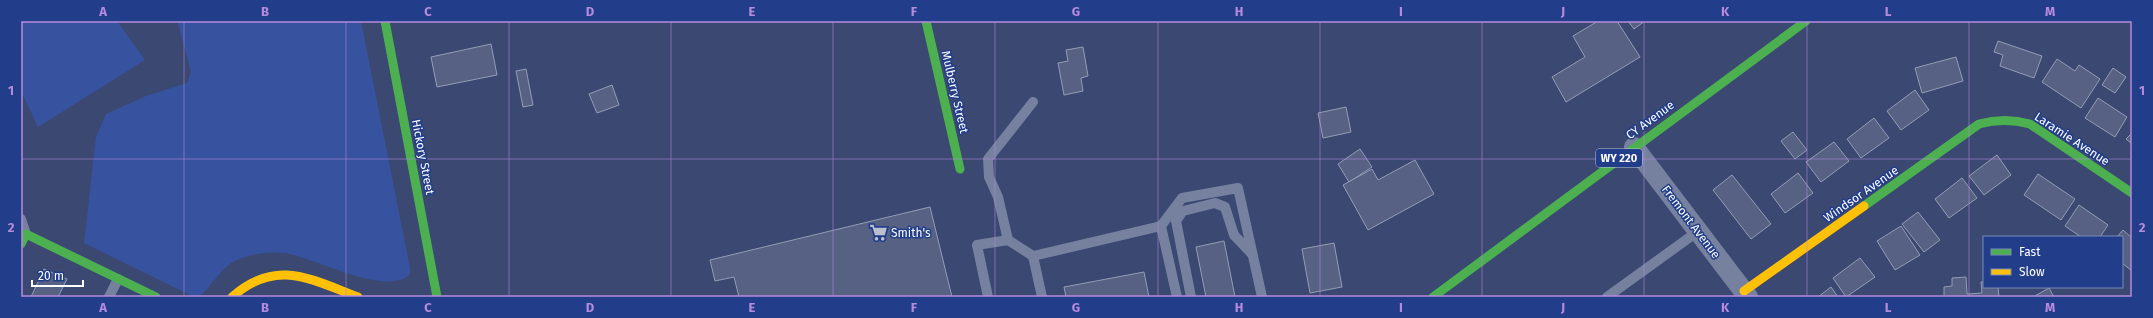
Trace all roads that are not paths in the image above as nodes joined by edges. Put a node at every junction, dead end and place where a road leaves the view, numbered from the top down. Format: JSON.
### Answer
{"nodes":[{"id":1,"x":385,"y":21,"type":"edge"},
{"id":2,"x":926,"y":21,"type":"edge"},
{"id":3,"x":1806,"y":21,"type":"edge"},
{"id":4,"x":1033,"y":102,"type":"dead end"},
{"id":5,"x":1994,"y":120,"type":"joint"},
{"id":6,"x":1634,"y":147,"type":"junction"},
{"id":7,"x":960,"y":169,"type":"dead end"},
{"id":8,"x":2132,"y":193,"type":"edge"},
{"id":9,"x":21,"y":219,"type":"edge"},
{"id":10,"x":1161,"y":226,"type":"junction"},
{"id":11,"x":1697,"y":232,"type":"junction"},
{"id":12,"x":24,"y":233,"type":"edge"},
{"id":13,"x":1008,"y":240,"type":"junction"},
{"id":14,"x":21,"y":244,"type":"edge"},
{"id":15,"x":1252,"y":254,"type":"junction"},
{"id":16,"x":1032,"y":256,"type":"junction"},
{"id":17,"x":118,"y":279,"type":"junction"},
{"id":18,"x":1746,"y":294,"type":"edge"},
{"id":19,"x":109,"y":297,"type":"edge"},
{"id":20,"x":156,"y":297,"type":"edge"},
{"id":21,"x":232,"y":297,"type":"edge"},
{"id":22,"x":358,"y":297,"type":"edge"},
{"id":23,"x":437,"y":297,"type":"edge"},
{"id":24,"x":988,"y":297,"type":"edge"},
{"id":25,"x":1042,"y":297,"type":"edge"},
{"id":26,"x":1177,"y":297,"type":"edge"},
{"id":27,"x":1191,"y":297,"type":"edge"},
{"id":28,"x":1262,"y":297,"type":"edge"},
{"id":29,"x":1433,"y":297,"type":"edge"},
{"id":30,"x":1607,"y":297,"type":"edge"}],
"edges":[{"from":1,"to":23,"type":"street","name":"Hickory Street"},
{"from":2,"to":7,"type":"street","name":"Mulberry Street"},
{"from":3,"to":6,"type":"street","name":"CY Avenue","number":"WY 220"},
{"from":4,"to":13,"type":"lane"},
{"from":5,"to":8,"type":"street","name":"Laramie Avenue"},
{"from":5,"to":18,"type":"street","name":"Windsor Avenue"},
{"from":6,"to":11,"type":"street","name":"Fremont Avenue"},
{"from":6,"to":29,"type":"street","name":"CY Avenue","number":"WY 220"},
{"from":9,"to":12,"type":"lane"},
{"from":10,"to":15,"type":"lane"},
{"from":10,"to":16,"type":"lane"},
{"from":10,"to":26,"type":"lane"},
{"from":11,"to":18,"type":"street","name":"Fremont Avenue"},
{"from":11,"to":30,"type":"lane"},
{"from":12,"to":14,"type":"street"},
{"from":12,"to":17,"type":"street"},
{"from":13,"to":16,"type":"lane"},
{"from":13,"to":24,"type":"lane"},
{"from":15,"to":27,"type":"lane"},
{"from":15,"to":28,"type":"lane"},
{"from":16,"to":25,"type":"lane"},
{"from":17,"to":19,"type":"lane"},
{"from":17,"to":20,"type":"street"},
{"from":21,"to":22,"type":"street"}]}
